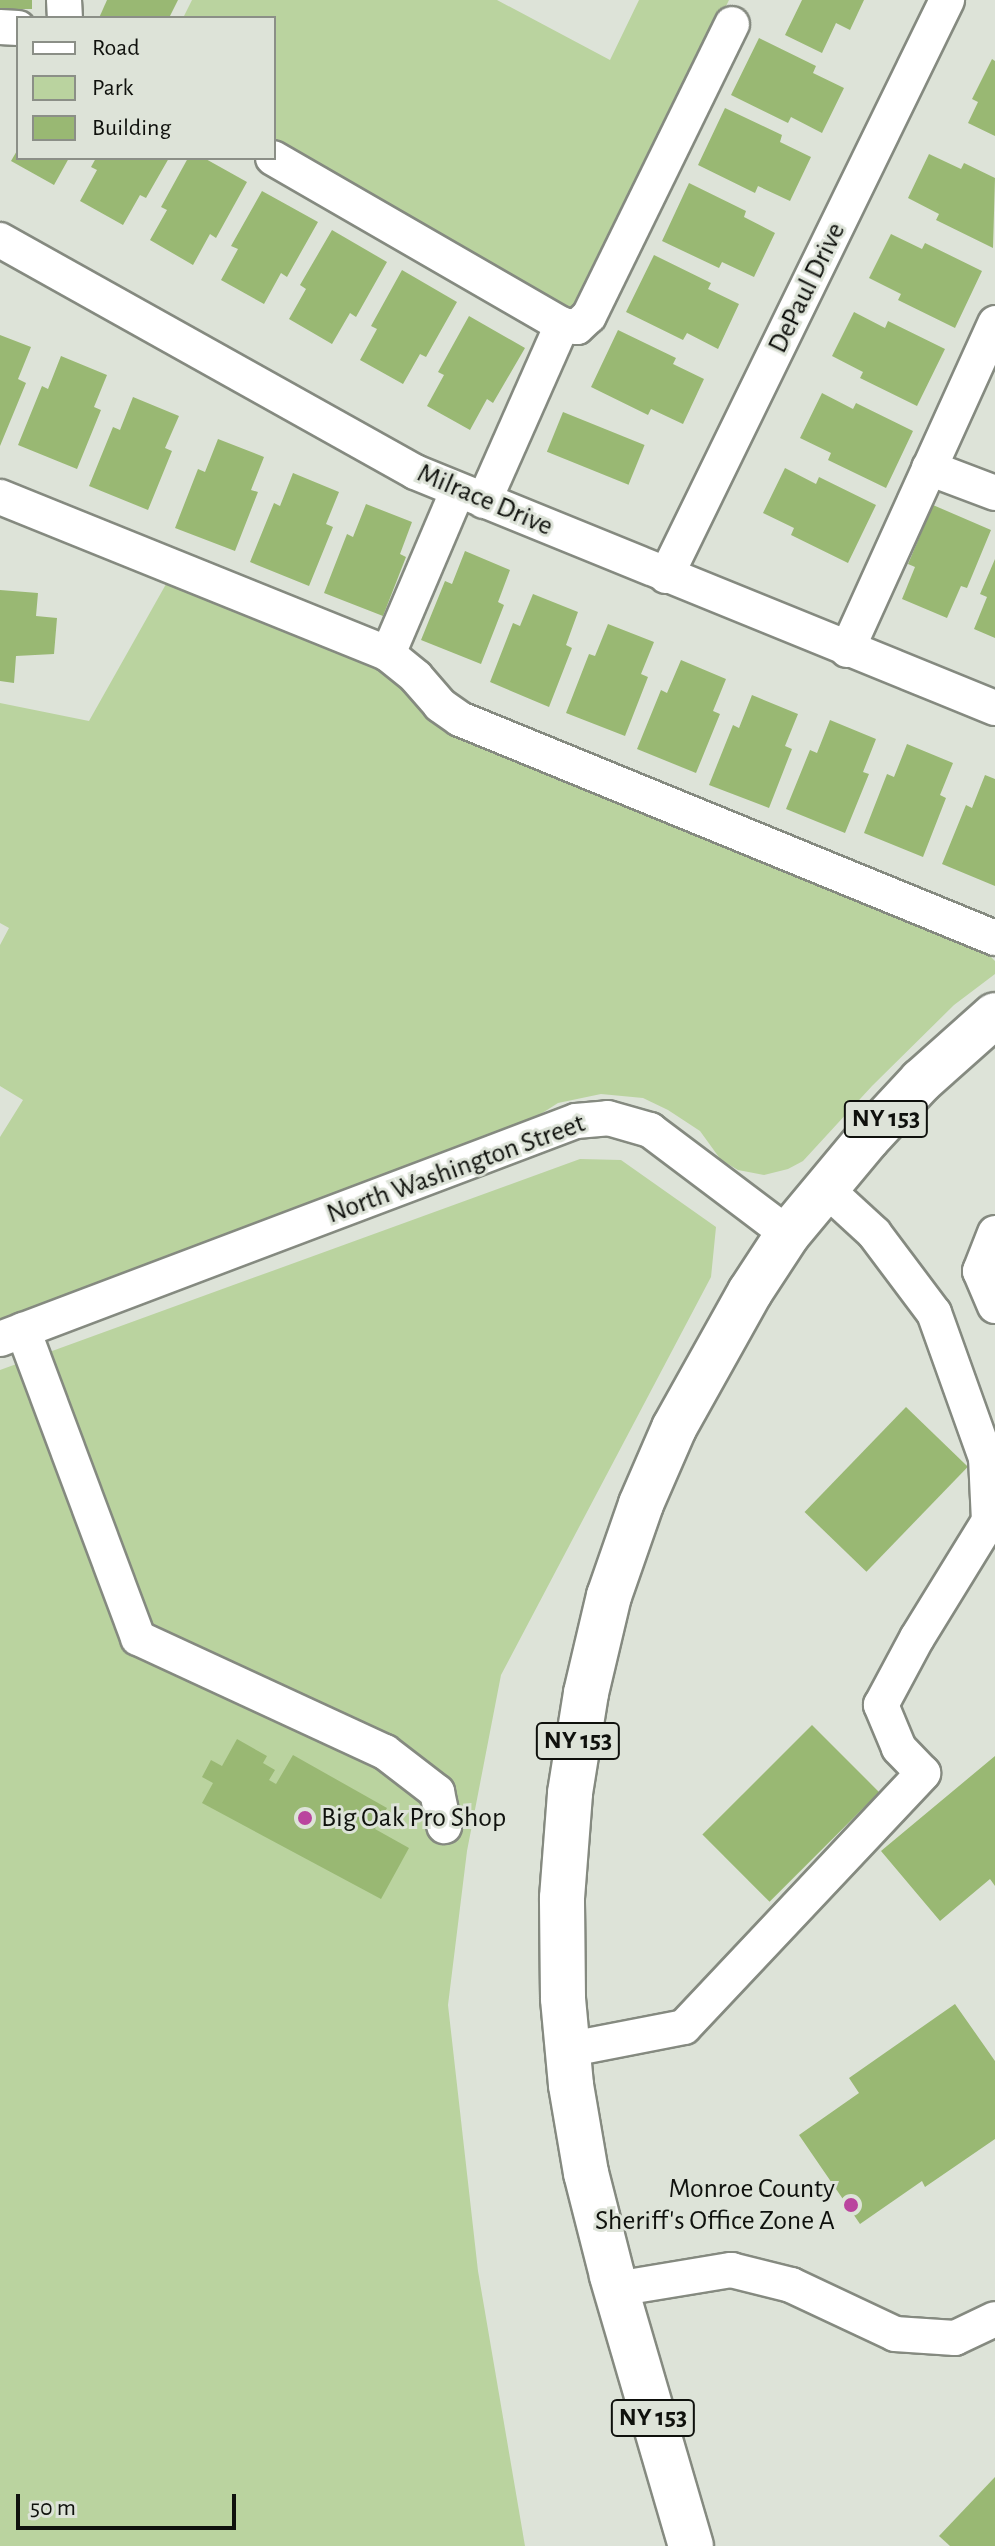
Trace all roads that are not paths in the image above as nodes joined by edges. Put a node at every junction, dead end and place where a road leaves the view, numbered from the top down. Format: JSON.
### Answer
{"nodes":[{"id":1,"x":947,"y":0,"type":"edge"},
{"id":2,"x":732,"y":24,"type":"dead end"},
{"id":3,"x":276,"y":160,"type":"edge"},
{"id":4,"x":0,"y":240,"type":"edge"},
{"id":5,"x":995,"y":323,"type":"edge"},
{"id":6,"x":562,"y":325,"type":"junction"},
{"id":7,"x":929,"y":468,"type":"junction"},
{"id":8,"x":995,"y":493,"type":"edge"},
{"id":9,"x":471,"y":496,"type":"junction"},
{"id":10,"x":0,"y":497,"type":"edge"},
{"id":11,"x":666,"y":576,"type":"junction"},
{"id":12,"x":847,"y":650,"type":"junction"},
{"id":13,"x":388,"y":654,"type":"junction"},
{"id":14,"x":995,"y":708,"type":"edge"},
{"id":15,"x":995,"y":938,"type":"edge"},
{"id":16,"x":995,"y":1015,"type":"edge"},
{"id":17,"x":825,"y":1188,"type":"junction"},
{"id":18,"x":995,"y":1233,"type":"edge"},
{"id":19,"x":788,"y":1234,"type":"junction"},
{"id":20,"x":995,"y":1306,"type":"edge"},
{"id":21,"x":11,"y":1334,"type":"edge"},
{"id":22,"x":444,"y":1826,"type":"dead end"},
{"id":23,"x":566,"y":2050,"type":"junction"},
{"id":24,"x":616,"y":2289,"type":"junction"},
{"id":25,"x":995,"y":2319,"type":"edge"},
{"id":26,"x":691,"y":2546,"type":"edge"}],
"edges":[{"from":1,"to":11,"type":"street","name":"DePaul Drive"},
{"from":2,"to":6,"type":"street"},
{"from":3,"to":6,"type":"street"},
{"from":4,"to":9,"type":"street","name":"Milrace Drive"},
{"from":5,"to":7,"type":"street"},
{"from":6,"to":9,"type":"street"},
{"from":7,"to":8,"type":"street"},
{"from":7,"to":12,"type":"street"},
{"from":9,"to":11,"type":"street","name":"Milrace Drive"},
{"from":9,"to":13,"type":"street"},
{"from":10,"to":13,"type":"street"},
{"from":11,"to":12,"type":"street","name":"Milrace Drive"},
{"from":12,"to":14,"type":"street","name":"Milrace Drive"},
{"from":13,"to":15,"type":"street"},
{"from":16,"to":17,"type":"main road","number":"NY 153"},
{"from":17,"to":19,"type":"main road","number":"NY 153"},
{"from":17,"to":23,"type":"street"},
{"from":18,"to":20,"type":"street"},
{"from":19,"to":21,"type":"street","name":"North Washington Street"},
{"from":19,"to":23,"type":"main road","number":"NY 153"},
{"from":21,"to":22,"type":"street"},
{"from":23,"to":24,"type":"main road","number":"NY 153"},
{"from":24,"to":25,"type":"street"},
{"from":24,"to":26,"type":"main road","number":"NY 153"}]}
